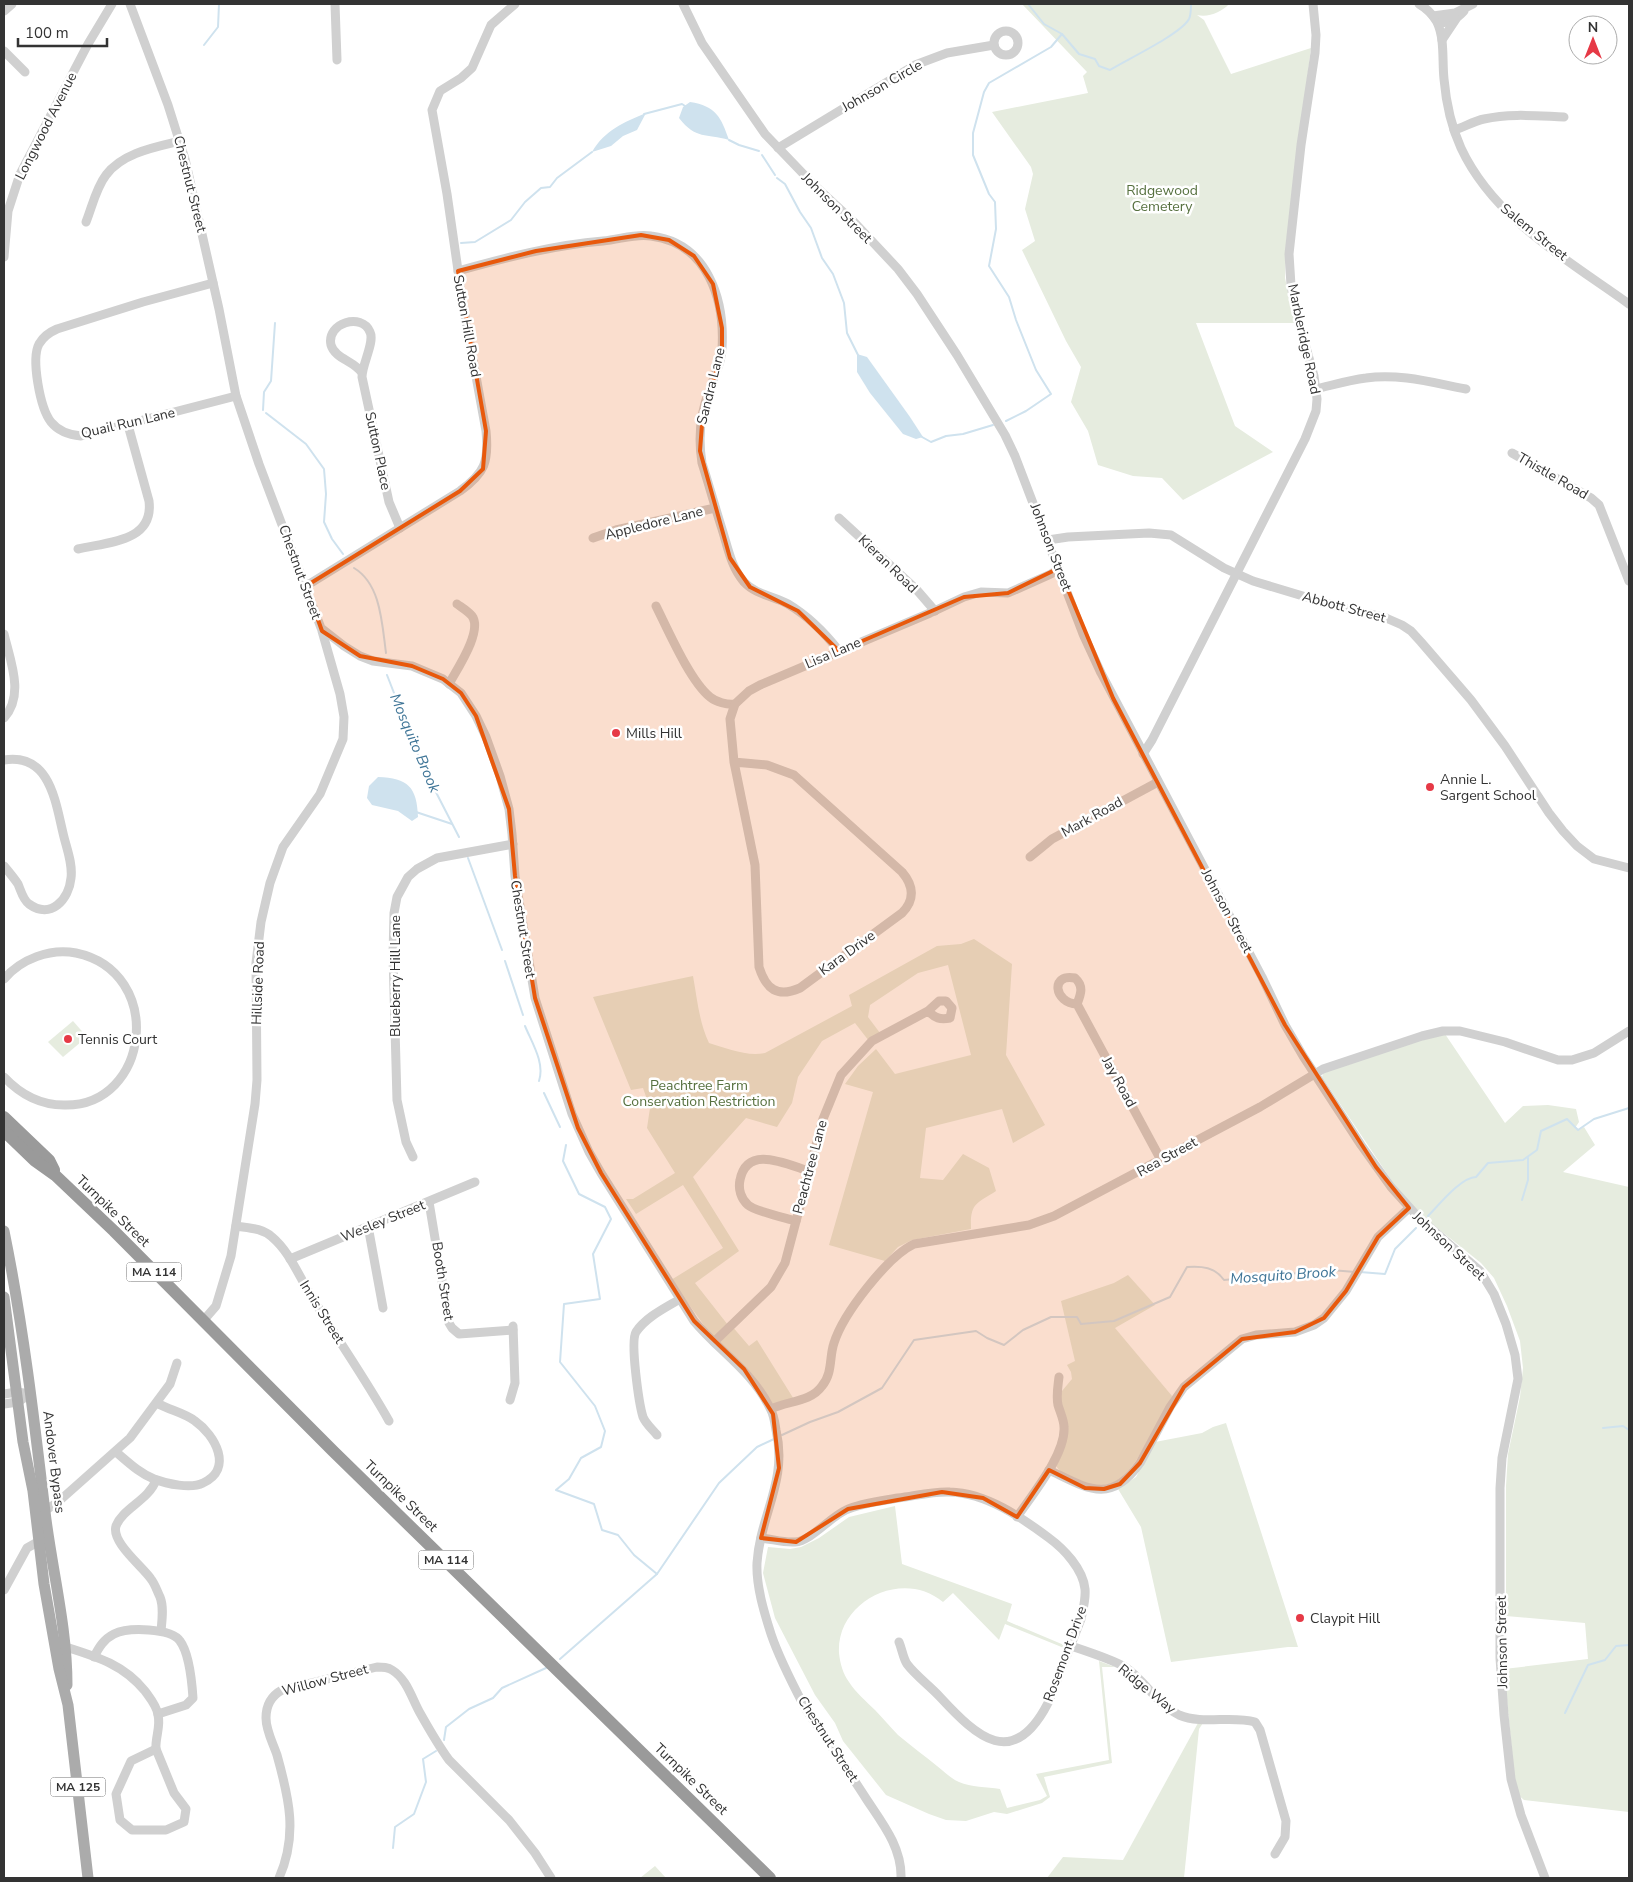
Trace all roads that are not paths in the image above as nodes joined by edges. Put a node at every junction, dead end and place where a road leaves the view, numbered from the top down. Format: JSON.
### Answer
{"nodes":[{"id":1,"x":12,"y":4,"type":"edge"},
{"id":2,"x":112,"y":4,"type":"edge"},
{"id":3,"x":130,"y":4,"type":"edge"},
{"id":4,"x":335,"y":4,"type":"edge"},
{"id":5,"x":515,"y":4,"type":"edge"},
{"id":6,"x":683,"y":4,"type":"edge"},
{"id":7,"x":1313,"y":4,"type":"edge"},
{"id":8,"x":1418,"y":4,"type":"edge"},
{"id":9,"x":1470,"y":6,"type":"edge"},
{"id":10,"x":4,"y":12,"type":"edge"},
{"id":11,"x":1456,"y":19,"type":"junction"},
{"id":12,"x":1436,"y":20,"type":"junction"},
{"id":13,"x":1442,"y":40,"type":"junction"},
{"id":14,"x":994,"y":45,"type":"dead end"},
{"id":15,"x":4,"y":51,"type":"edge"},
{"id":16,"x":337,"y":60,"type":"dead end"},
{"id":17,"x":25,"y":72,"type":"dead end"},
{"id":18,"x":1564,"y":117,"type":"dead end"},
{"id":19,"x":1454,"y":130,"type":"junction"},
{"id":20,"x":180,"y":141,"type":"junction"},
{"id":21,"x":778,"y":148,"type":"junction"},
{"id":22,"x":86,"y":222,"type":"dead end"},
{"id":23,"x":4,"y":256,"type":"edge"},
{"id":24,"x":458,"y":271,"type":"junction"},
{"id":25,"x":213,"y":282,"type":"junction"},
{"id":26,"x":1629,"y":304,"type":"edge"},
{"id":27,"x":362,"y":373,"type":"junction"},
{"id":28,"x":1316,"y":389,"type":"junction"},
{"id":29,"x":1466,"y":389,"type":"dead end"},
{"id":30,"x":236,"y":396,"type":"junction"},
{"id":31,"x":128,"y":424,"type":"junction"},
{"id":32,"x":1512,"y":453,"type":"dead end"},
{"id":33,"x":715,"y":508,"type":"junction"},
{"id":34,"x":839,"y":518,"type":"dead end"},
{"id":35,"x":400,"y":528,"type":"junction"},
{"id":36,"x":592,"y":538,"type":"dead end"},
{"id":37,"x":1048,"y":540,"type":"junction"},
{"id":38,"x":78,"y":549,"type":"dead end"},
{"id":39,"x":1058,"y":568,"type":"junction"},
{"id":40,"x":1237,"y":574,"type":"junction"},
{"id":41,"x":1629,"y":581,"type":"edge"},
{"id":42,"x":306,"y":586,"type":"junction"},
{"id":43,"x":457,"y":604,"type":"dead end"},
{"id":44,"x":656,"y":606,"type":"dead end"},
{"id":45,"x":935,"y":611,"type":"junction"},
{"id":46,"x":322,"y":631,"type":"junction"},
{"id":47,"x":4,"y":634,"type":"edge"},
{"id":48,"x":346,"y":648,"type":"junction"},
{"id":49,"x":839,"y":651,"type":"junction"},
{"id":50,"x":330,"y":656,"type":"junction"},
{"id":51,"x":449,"y":684,"type":"junction"},
{"id":52,"x":735,"y":704,"type":"junction"},
{"id":53,"x":4,"y":718,"type":"edge"},
{"id":54,"x":1143,"y":754,"type":"junction"},
{"id":55,"x":4,"y":760,"type":"edge"},
{"id":56,"x":734,"y":762,"type":"junction"},
{"id":57,"x":1158,"y":782,"type":"junction"},
{"id":58,"x":513,"y":844,"type":"junction"},
{"id":59,"x":1030,"y":857,"type":"dead end"},
{"id":60,"x":4,"y":866,"type":"edge"},
{"id":61,"x":1629,"y":868,"type":"edge"},
{"id":62,"x":4,"y":979,"type":"edge"},
{"id":63,"x":1077,"y":1004,"type":"dead end"},
{"id":64,"x":928,"y":1011,"type":"dead end"},
{"id":65,"x":1629,"y":1031,"type":"edge"},
{"id":66,"x":1315,"y":1074,"type":"junction"},
{"id":67,"x":4,"y":1077,"type":"edge"},
{"id":68,"x":4,"y":1118,"type":"edge"},
{"id":69,"x":4,"y":1131,"type":"edge"},
{"id":70,"x":9,"y":1141,"type":"edge"},
{"id":71,"x":413,"y":1157,"type":"dead end"},
{"id":72,"x":1161,"y":1160,"type":"junction"},
{"id":73,"x":809,"y":1172,"type":"junction"},
{"id":74,"x":55,"y":1175,"type":"junction"},
{"id":75,"x":475,"y":1182,"type":"dead end"},
{"id":76,"x":429,"y":1202,"type":"junction"},
{"id":77,"x":1409,"y":1208,"type":"junction"},
{"id":78,"x":796,"y":1221,"type":"junction"},
{"id":79,"x":236,"y":1226,"type":"junction"},
{"id":80,"x":368,"y":1226,"type":"junction"},
{"id":81,"x":4,"y":1231,"type":"edge"},
{"id":82,"x":290,"y":1259,"type":"junction"},
{"id":83,"x":4,"y":1297,"type":"edge"},
{"id":84,"x":680,"y":1299,"type":"junction"},
{"id":85,"x":383,"y":1308,"type":"dead end"},
{"id":86,"x":203,"y":1321,"type":"junction"},
{"id":87,"x":714,"y":1342,"type":"junction"},
{"id":88,"x":177,"y":1362,"type":"dead end"},
{"id":89,"x":1059,"y":1377,"type":"dead end"},
{"id":90,"x":4,"y":1394,"type":"edge"},
{"id":91,"x":30,"y":1394,"type":"junction"},
{"id":92,"x":17,"y":1397,"type":"junction"},
{"id":93,"x":510,"y":1400,"type":"dead end"},
{"id":94,"x":157,"y":1403,"type":"junction"},
{"id":95,"x":4,"y":1404,"type":"edge"},
{"id":96,"x":771,"y":1409,"type":"junction"},
{"id":97,"x":389,"y":1421,"type":"dead end"},
{"id":98,"x":658,"y":1435,"type":"dead end"},
{"id":99,"x":116,"y":1452,"type":"junction"},
{"id":100,"x":1049,"y":1470,"type":"junction"},
{"id":101,"x":156,"y":1480,"type":"junction"},
{"id":102,"x":40,"y":1514,"type":"junction"},
{"id":103,"x":1017,"y":1517,"type":"junction"},
{"id":104,"x":761,"y":1538,"type":"junction"},
{"id":105,"x":43,"y":1539,"type":"junction"},
{"id":106,"x":4,"y":1590,"type":"edge"},
{"id":107,"x":161,"y":1631,"type":"junction"},
{"id":108,"x":899,"y":1642,"type":"dead end"},
{"id":109,"x":1071,"y":1646,"type":"junction"},
{"id":110,"x":66,"y":1647,"type":"junction"},
{"id":111,"x":94,"y":1657,"type":"junction"},
{"id":112,"x":67,"y":1697,"type":"junction"},
{"id":113,"x":158,"y":1714,"type":"junction"},
{"id":114,"x":156,"y":1749,"type":"junction"},
{"id":115,"x":1275,"y":1854,"type":"dead end"},
{"id":116,"x":88,"y":1878,"type":"edge"},
{"id":117,"x":279,"y":1878,"type":"edge"},
{"id":118,"x":551,"y":1878,"type":"edge"},
{"id":119,"x":770,"y":1878,"type":"edge"},
{"id":120,"x":901,"y":1878,"type":"edge"},
{"id":121,"x":1545,"y":1878,"type":"edge"}],
"edges":[{"from":1,"to":10,"type":"street"},
{"from":2,"to":23,"type":"street","name":"Longwood Avenue"},
{"from":3,"to":20,"type":"street","name":"Chestnut Street"},
{"from":4,"to":16,"type":"street"},
{"from":5,"to":24,"type":"street","name":"Sutton Hill Road"},
{"from":6,"to":21,"type":"street","name":"Johnson Street"},
{"from":7,"to":28,"type":"street","name":"Marbleridge Road"},
{"from":8,"to":12,"type":"street"},
{"from":9,"to":11,"type":"street"},
{"from":9,"to":12,"type":"street"},
{"from":11,"to":12,"type":"street"},
{"from":11,"to":13,"type":"street"},
{"from":12,"to":13,"type":"street","name":"Salem Street"},
{"from":13,"to":19,"type":"street","name":"Salem Street"},
{"from":14,"to":21,"type":"street","name":"Johnson Circle"},
{"from":15,"to":17,"type":"street"},
{"from":18,"to":19,"type":"street"},
{"from":19,"to":26,"type":"street","name":"Salem Street"},
{"from":20,"to":22,"type":"street"},
{"from":20,"to":25,"type":"street","name":"Chestnut Street"},
{"from":21,"to":37,"type":"street","name":"Johnson Street"},
{"from":24,"to":33,"type":"street","name":"Sandra Lane"},
{"from":24,"to":35,"type":"street","name":"Sutton Hill Road"},
{"from":25,"to":30,"type":"street","name":"Chestnut Street"},
{"from":25,"to":31,"type":"street","name":"Quail Run Lane"},
{"from":27,"to":27,"type":"street","name":"Sutton Place"},
{"from":27,"to":35,"type":"street","name":"Sutton Place"},
{"from":28,"to":29,"type":"street"},
{"from":28,"to":40,"type":"street","name":"Marbleridge Road"},
{"from":30,"to":31,"type":"street","name":"Quail Run Lane"},
{"from":30,"to":42,"type":"street","name":"Chestnut Street"},
{"from":31,"to":38,"type":"street"},
{"from":32,"to":41,"type":"street","name":"Thistle Road"},
{"from":33,"to":36,"type":"street","name":"Appledore Lane"},
{"from":33,"to":49,"type":"street","name":"Sandra Lane"},
{"from":34,"to":45,"type":"street","name":"Kieran Road"},
{"from":35,"to":42,"type":"street","name":"Sutton Hill Road"},
{"from":37,"to":39,"type":"street","name":"Johnson Street"},
{"from":37,"to":40,"type":"street","name":"Abbott Street"},
{"from":39,"to":45,"type":"street","name":"Lisa Lane"},
{"from":39,"to":54,"type":"street","name":"Johnson Street"},
{"from":40,"to":54,"type":"street","name":"Marbleridge Road"},
{"from":40,"to":61,"type":"street","name":"Abbott Street"},
{"from":42,"to":46,"type":"street","name":"Chestnut Street"},
{"from":43,"to":51,"type":"street"},
{"from":44,"to":52,"type":"street"},
{"from":45,"to":49,"type":"street","name":"Lisa Lane"},
{"from":46,"to":48,"type":"street","name":"Chestnut Street"},
{"from":46,"to":50,"type":"street","name":"Hillside Road"},
{"from":47,"to":53,"type":"street"},
{"from":48,"to":50,"type":"street"},
{"from":48,"to":51,"type":"street","name":"Chestnut Street"},
{"from":49,"to":52,"type":"street","name":"Lisa Lane"},
{"from":50,"to":79,"type":"street","name":"Hillside Road"},
{"from":51,"to":58,"type":"street","name":"Chestnut Street"},
{"from":52,"to":56,"type":"street","name":"Kara Drive"},
{"from":54,"to":57,"type":"street","name":"Johnson Street"},
{"from":55,"to":60,"type":"street"},
{"from":56,"to":56,"type":"street","name":"Kara Drive"},
{"from":57,"to":59,"type":"street","name":"Mark Road"},
{"from":57,"to":66,"type":"street","name":"Johnson Street"},
{"from":58,"to":71,"type":"street","name":"Blueberry Hill Lane"},
{"from":58,"to":84,"type":"street","name":"Chestnut Street"},
{"from":62,"to":67,"type":"street"},
{"from":63,"to":72,"type":"street","name":"Jay Road"},
{"from":64,"to":73,"type":"street","name":"Peachtree Lane"},
{"from":65,"to":66,"type":"street","name":"Rea Street"},
{"from":66,"to":72,"type":"street","name":"Rea Street"},
{"from":66,"to":77,"type":"street","name":"Johnson Street"},
{"from":68,"to":74,"type":"highway","name":"Turnpike Street","number":"MA 114"},
{"from":69,"to":70,"type":"highway","name":"Turnpike Street","number":"MA 114"},
{"from":70,"to":74,"type":"highway","name":"Turnpike Street","number":"MA 114"},
{"from":72,"to":96,"type":"street","name":"Rea Street"},
{"from":73,"to":78,"type":"street","name":"Peachtree Lane"},
{"from":73,"to":78,"type":"street"},
{"from":74,"to":86,"type":"highway","name":"Turnpike Street","number":"MA 114"},
{"from":75,"to":76,"type":"street","name":"Wesley Street"},
{"from":76,"to":80,"type":"street","name":"Wesley Street"},
{"from":76,"to":93,"type":"street","name":"Booth Street"},
{"from":77,"to":100,"type":"street"},
{"from":77,"to":121,"type":"street","name":"Johnson Street"},
{"from":78,"to":87,"type":"street","name":"Peachtree Lane"},
{"from":79,"to":82,"type":"street","name":"Innis Street"},
{"from":79,"to":86,"type":"street","name":"Hillside Road"},
{"from":80,"to":82,"type":"street","name":"Wesley Street"},
{"from":80,"to":85,"type":"street"},
{"from":81,"to":91,"type":"main road","name":"Andover Bypass","number":"MA 125"},
{"from":82,"to":97,"type":"street","name":"Innis Street"},
{"from":83,"to":92,"type":"main road","name":"Andover Bypass","number":"MA 125"},
{"from":84,"to":87,"type":"street","name":"Chestnut Street"},
{"from":84,"to":98,"type":"street"},
{"from":86,"to":119,"type":"highway","name":"Turnpike Street","number":"MA 114"},
{"from":87,"to":96,"type":"street","name":"Chestnut Street"},
{"from":88,"to":94,"type":"street"},
{"from":89,"to":100,"type":"street"},
{"from":90,"to":92,"type":"street"},
{"from":91,"to":92,"type":"street"},
{"from":91,"to":102,"type":"main road","name":"Andover Bypass","number":"MA 125"},
{"from":92,"to":95,"type":"street"},
{"from":92,"to":102,"type":"main road","name":"Andover Bypass","number":"MA 125"},
{"from":94,"to":99,"type":"street"},
{"from":94,"to":101,"type":"street"},
{"from":96,"to":104,"type":"street","name":"Chestnut Street"},
{"from":99,"to":101,"type":"street"},
{"from":99,"to":102,"type":"street"},
{"from":100,"to":103,"type":"street"},
{"from":101,"to":107,"type":"street"},
{"from":102,"to":105,"type":"main road","name":"Andover Bypass","number":"MA 125"},
{"from":103,"to":104,"type":"street","name":"Rosemont Drive"},
{"from":103,"to":109,"type":"street","name":"Rosemont Drive"},
{"from":104,"to":120,"type":"street","name":"Chestnut Street"},
{"from":105,"to":106,"type":"street"},
{"from":105,"to":110,"type":"main road","name":"Andover Bypass","number":"MA 125"},
{"from":105,"to":112,"type":"main road","name":"Andover Bypass","number":"MA 125"},
{"from":107,"to":111,"type":"street"},
{"from":107,"to":113,"type":"street"},
{"from":108,"to":109,"type":"street","name":"Rosemont Drive"},
{"from":109,"to":115,"type":"street","name":"Ridge Way"},
{"from":110,"to":111,"type":"street"},
{"from":110,"to":112,"type":"main road","name":"Andover Bypass","number":"MA 125"},
{"from":111,"to":113,"type":"street"},
{"from":112,"to":116,"type":"main road","name":"Andover Bypass","number":"MA 125"},
{"from":113,"to":114,"type":"street"},
{"from":114,"to":114,"type":"street"},
{"from":117,"to":118,"type":"street","name":"Willow Street"}]}
